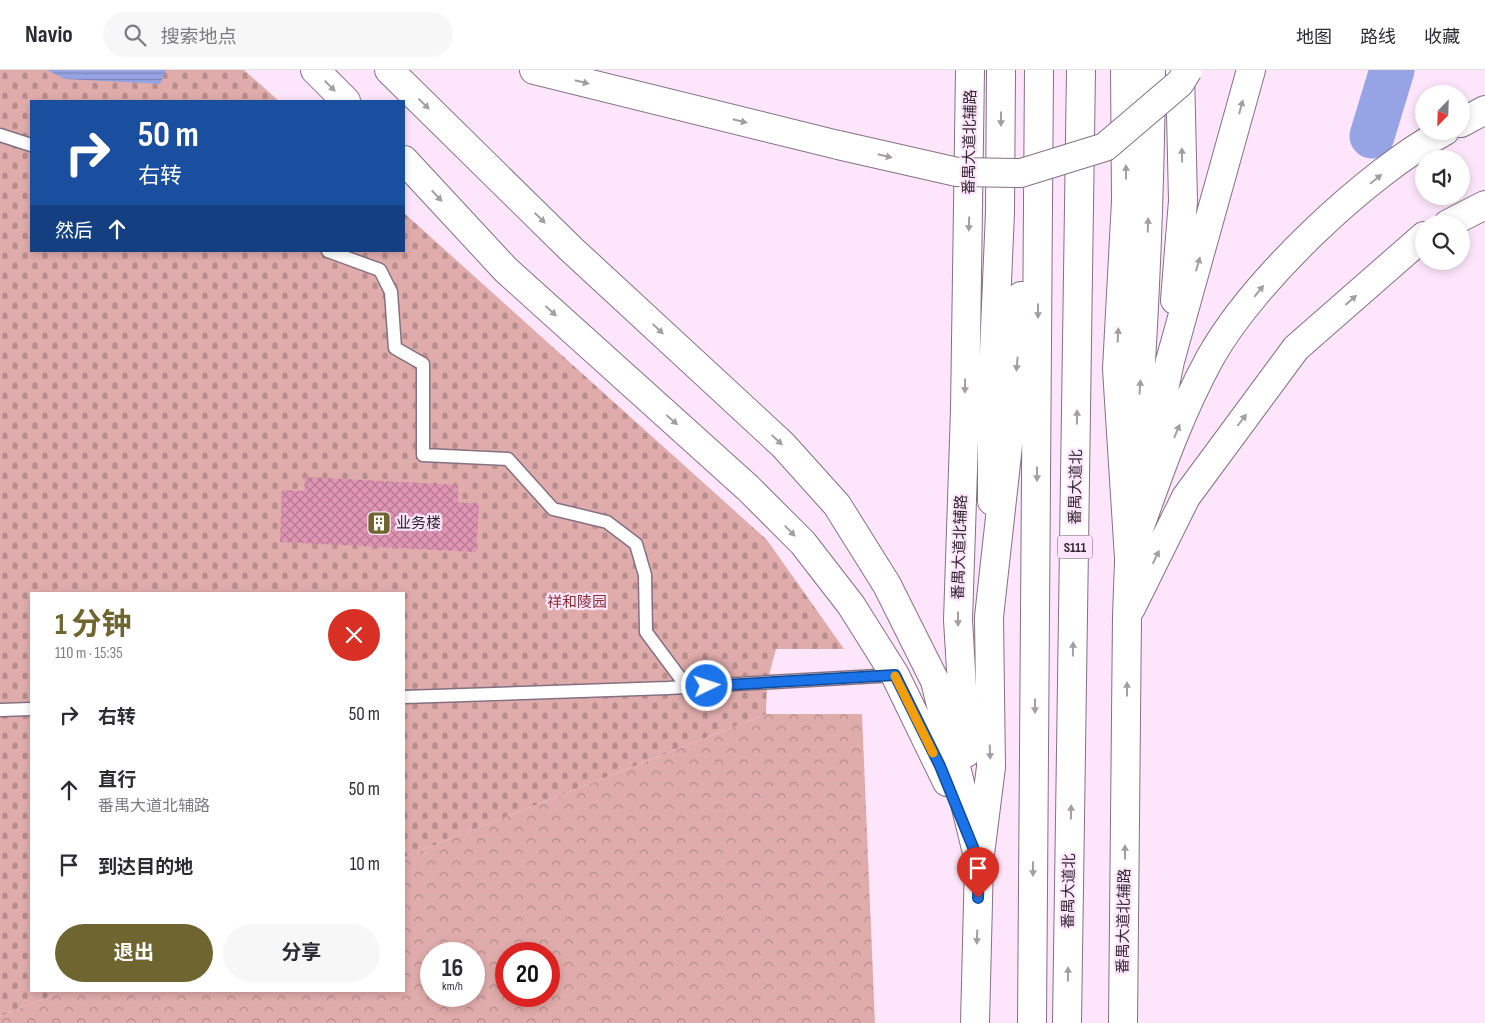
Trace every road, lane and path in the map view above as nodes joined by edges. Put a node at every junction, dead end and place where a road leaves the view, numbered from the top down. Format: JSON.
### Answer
{"nodes":[{"id":1,"x":315,"y":70,"type":"edge"},
{"id":2,"x":389,"y":70,"type":"edge"},
{"id":3,"x":534,"y":70,"type":"edge"},
{"id":4,"x":970,"y":70,"type":"edge"},
{"id":5,"x":1002,"y":70,"type":"edge"},
{"id":6,"x":1027,"y":70,"type":"edge"},
{"id":7,"x":1039,"y":70,"type":"edge"},
{"id":8,"x":1081,"y":70,"type":"edge"},
{"id":9,"x":1125,"y":70,"type":"edge"},
{"id":10,"x":1152,"y":70,"type":"edge"},
{"id":11,"x":1180,"y":70,"type":"edge"},
{"id":12,"x":1188,"y":70,"type":"edge"},
{"id":13,"x":1250,"y":70,"type":"edge"},
{"id":14,"x":345,"y":100,"type":"edge"},
{"id":15,"x":1485,"y":110,"type":"edge"},
{"id":16,"x":1470,"y":118,"type":"edge"},
{"id":17,"x":0,"y":135,"type":"edge"},
{"id":18,"x":1432,"y":140,"type":"edge"},
{"id":19,"x":30,"y":146,"type":"edge"},
{"id":20,"x":405,"y":161,"type":"edge"},
{"id":21,"x":1485,"y":205,"type":"edge"},
{"id":22,"x":1466,"y":215,"type":"edge"},
{"id":23,"x":1415,"y":244,"type":"edge"},
{"id":24,"x":331,"y":252,"type":"edge"},
{"id":25,"x":1170,"y":361,"type":"junction"},
{"id":26,"x":1129,"y":558,"type":"junction"},
{"id":27,"x":992,"y":585,"type":"junction"},
{"id":28,"x":1127,"y":616,"type":"junction"},
{"id":29,"x":895,"y":675,"type":"junction"},
{"id":30,"x":687,"y":687,"type":"junction"},
{"id":31,"x":405,"y":697,"type":"edge"},
{"id":32,"x":30,"y":709,"type":"edge"},
{"id":33,"x":0,"y":710,"type":"edge"},
{"id":34,"x":979,"y":862,"type":"junction"},
{"id":35,"x":975,"y":1023,"type":"edge"},
{"id":36,"x":1032,"y":1023,"type":"edge"},
{"id":37,"x":1067,"y":1023,"type":"edge"},
{"id":38,"x":1124,"y":1023,"type":"edge"}],
"edges":[{"from":1,"to":14,"type":"main road","one_way":true},
{"from":2,"to":34,"type":"main road","one_way":true},
{"from":3,"to":12,"type":"main road","one_way":true,"bridge":true},
{"from":4,"to":34,"type":"main road","name":"番禺大道北辅路","one_way":true},
{"from":5,"to":27,"type":"main road","one_way":true},
{"from":6,"to":27,"type":"main road","one_way":true},
{"from":7,"to":36,"type":"main road","number":"S111","one_way":true},
{"from":37,"to":8,"type":"main road","name":"番禺大道北","number":"S111","one_way":true},
{"from":26,"to":9,"type":"main road","one_way":true},
{"from":26,"to":10,"type":"main road","name":"番禺大道北辅路","one_way":true},
{"from":25,"to":11,"type":"main road","one_way":true},
{"from":25,"to":13,"type":"main road","one_way":true},
{"from":15,"to":16,"type":"main road"},
{"from":17,"to":19,"type":"lane"},
{"from":26,"to":18,"type":"main road","one_way":true},
{"from":20,"to":29,"type":"main road","one_way":true},
{"from":21,"to":22,"type":"main road"},
{"from":28,"to":23,"type":"main road","one_way":true},
{"from":24,"to":30,"type":"lane"},
{"from":25,"to":26,"type":"main road"},
{"from":26,"to":28,"type":"main road","name":"番禺大道北辅路"},
{"from":27,"to":34,"type":"main road","one_way":true},
{"from":38,"to":28,"type":"main road","name":"番禺大道北辅路","one_way":true},
{"from":29,"to":30,"type":"lane"},
{"from":29,"to":34,"type":"main road"},
{"from":30,"to":31,"type":"lane"},
{"from":32,"to":33,"type":"lane"},
{"from":34,"to":35,"type":"main road","name":"番禺大道北辅路","one_way":true}]}
